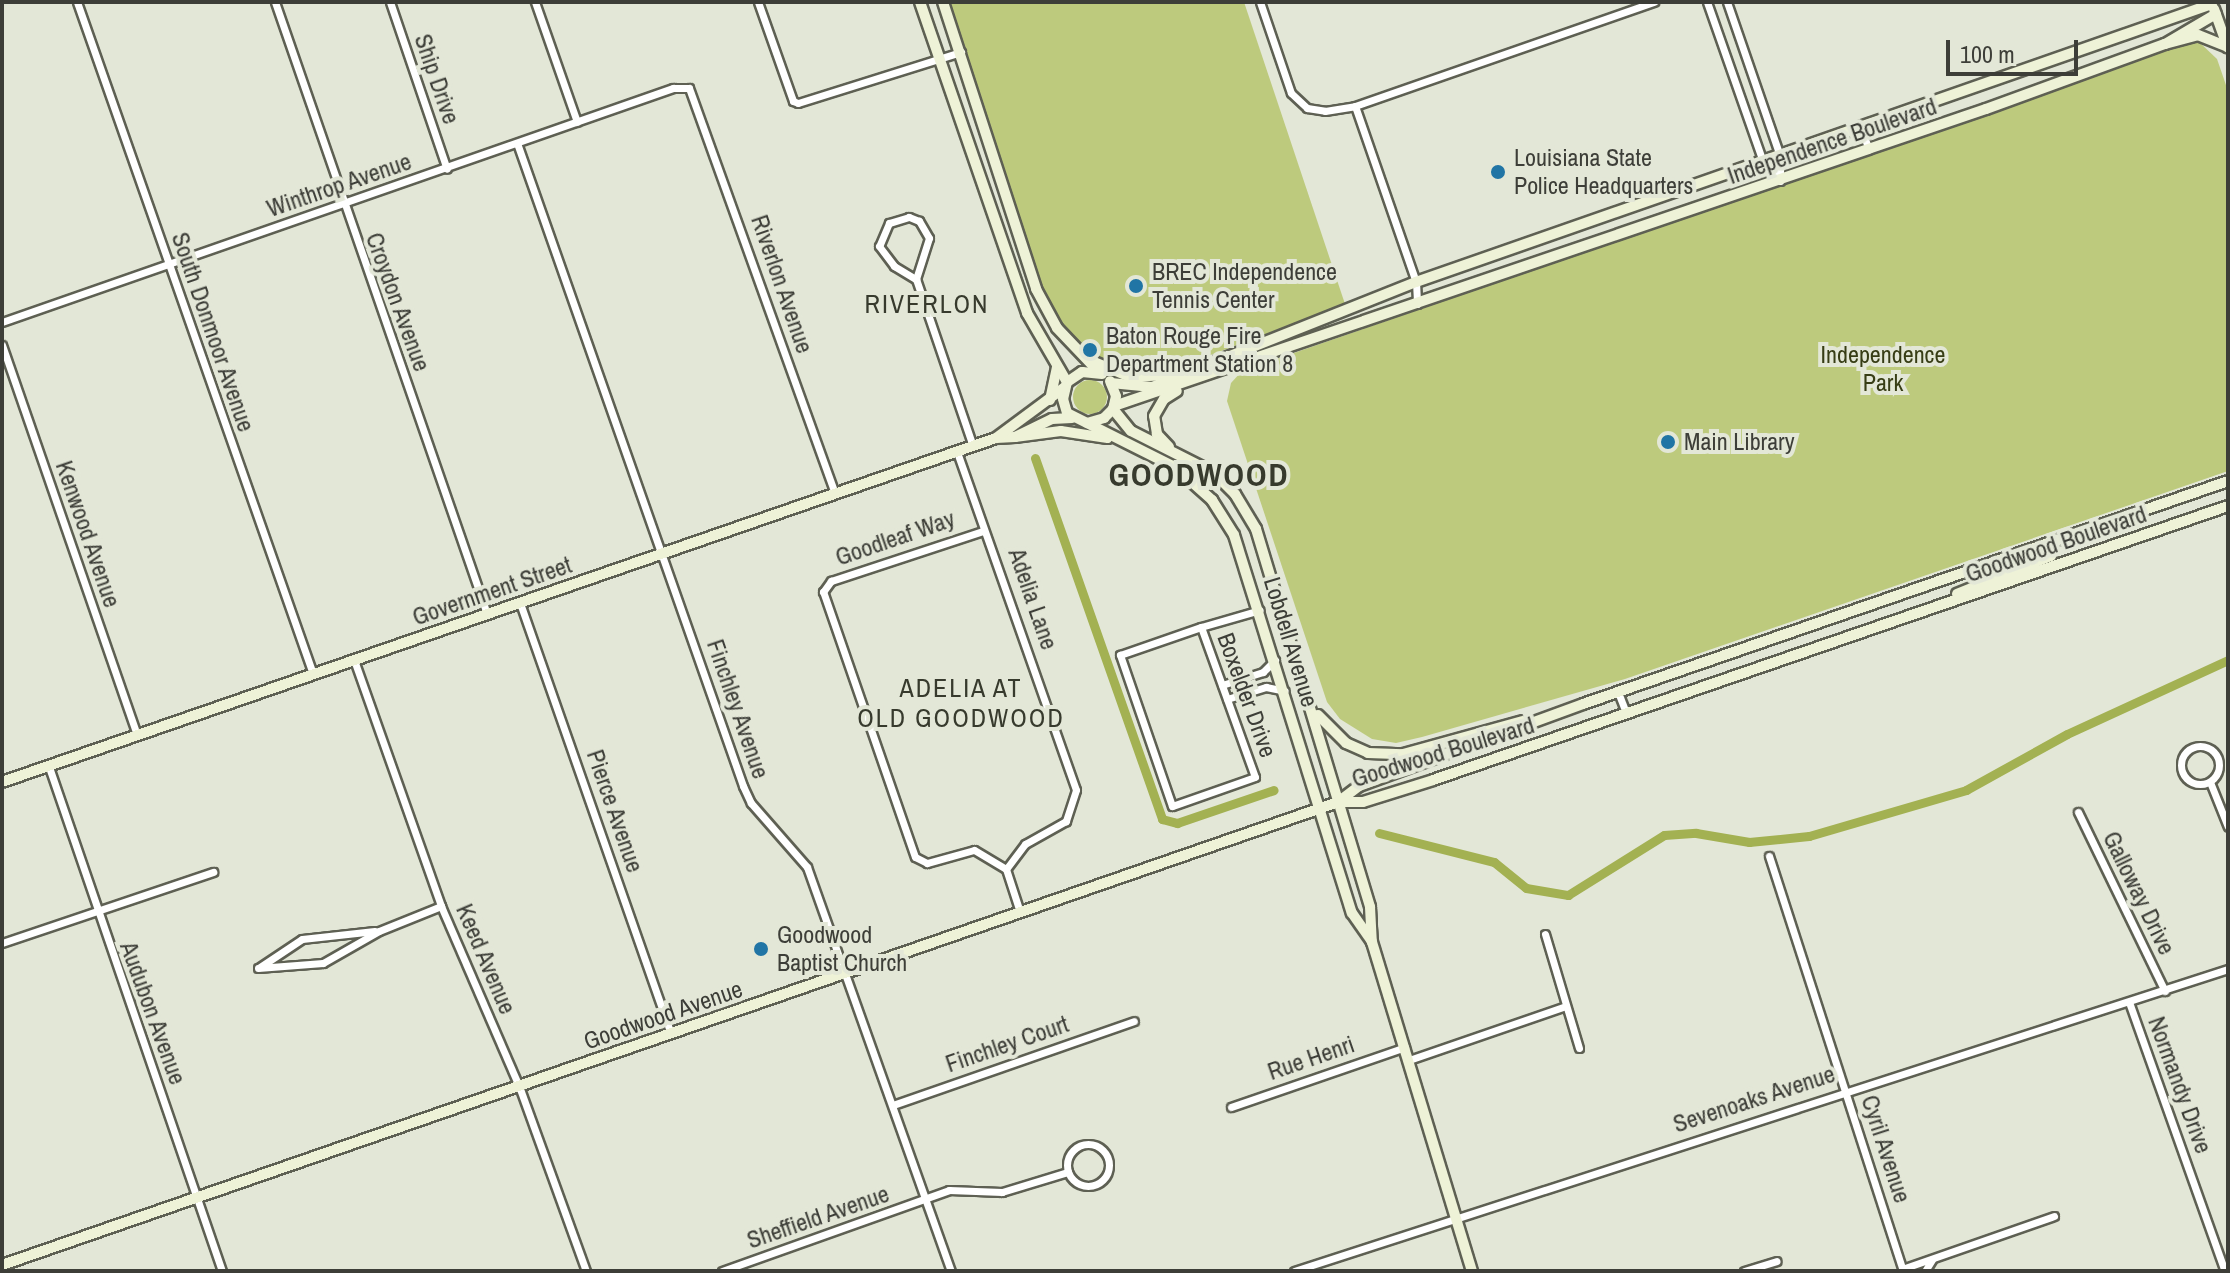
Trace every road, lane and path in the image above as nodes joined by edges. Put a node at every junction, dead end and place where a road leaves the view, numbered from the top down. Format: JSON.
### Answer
{"nodes":[{"id":1,"x":77,"y":2,"type":"edge"},
{"id":2,"x":275,"y":2,"type":"edge"},
{"id":3,"x":390,"y":2,"type":"edge"},
{"id":4,"x":535,"y":2,"type":"edge"},
{"id":5,"x":758,"y":2,"type":"edge"},
{"id":6,"x":920,"y":2,"type":"edge"},
{"id":7,"x":943,"y":2,"type":"edge"},
{"id":8,"x":1260,"y":2,"type":"edge"},
{"id":9,"x":1654,"y":2,"type":"edge"},
{"id":10,"x":1707,"y":2,"type":"edge"},
{"id":11,"x":1727,"y":2,"type":"edge"},
{"id":12,"x":2213,"y":7,"type":"edge"},
{"id":13,"x":2165,"y":44,"type":"junction"},
{"id":14,"x":2228,"y":48,"type":"edge"},
{"id":15,"x":961,"y":52,"type":"junction"},
{"id":16,"x":940,"y":59,"type":"junction"},
{"id":17,"x":689,"y":88,"type":"joint"},
{"id":18,"x":1355,"y":106,"type":"junction"},
{"id":19,"x":577,"y":122,"type":"junction"},
{"id":20,"x":1861,"y":128,"type":"junction"},
{"id":21,"x":517,"y":143,"type":"junction"},
{"id":22,"x":1869,"y":150,"type":"junction"},
{"id":23,"x":1780,"y":156,"type":"junction"},
{"id":24,"x":1763,"y":162,"type":"junction"},
{"id":25,"x":447,"y":169,"type":"junction"},
{"id":26,"x":1780,"y":181,"type":"junction"},
{"id":27,"x":342,"y":205,"type":"junction"},
{"id":28,"x":1570,"y":229,"type":"junction"},
{"id":29,"x":1578,"y":249,"type":"junction"},
{"id":30,"x":1485,"y":258,"type":"junction"},
{"id":31,"x":168,"y":265,"type":"junction"},
{"id":32,"x":916,"y":279,"type":"junction"},
{"id":33,"x":1491,"y":279,"type":"junction"},
{"id":34,"x":1416,"y":282,"type":"junction"},
{"id":35,"x":1417,"y":304,"type":"junction"},
{"id":36,"x":2,"y":322,"type":"edge"},
{"id":37,"x":2,"y":345,"type":"edge"},
{"id":38,"x":1082,"y":358,"type":"junction"},
{"id":39,"x":1057,"y":367,"type":"junction"},
{"id":40,"x":1190,"y":371,"type":"junction"},
{"id":41,"x":1102,"y":374,"type":"junction"},
{"id":42,"x":1111,"y":383,"type":"junction"},
{"id":43,"x":1066,"y":385,"type":"junction"},
{"id":44,"x":1185,"y":385,"type":"junction"},
{"id":45,"x":1050,"y":401,"type":"junction"},
{"id":46,"x":1113,"y":407,"type":"junction"},
{"id":47,"x":1072,"y":418,"type":"junction"},
{"id":48,"x":1084,"y":423,"type":"junction"},
{"id":49,"x":1015,"y":437,"type":"junction"},
{"id":50,"x":996,"y":438,"type":"junction"},
{"id":51,"x":1117,"y":438,"type":"junction"},
{"id":52,"x":973,"y":446,"type":"junction"},
{"id":53,"x":1170,"y":449,"type":"junction"},
{"id":54,"x":957,"y":452,"type":"junction"},
{"id":55,"x":1214,"y":473,"type":"junction"},
{"id":56,"x":2228,"y":481,"type":"edge"},
{"id":57,"x":1200,"y":487,"type":"junction"},
{"id":58,"x":835,"y":494,"type":"junction"},
{"id":59,"x":2228,"y":506,"type":"edge"},
{"id":60,"x":983,"y":531,"type":"junction"},
{"id":61,"x":2049,"y":543,"type":"junction"},
{"id":62,"x":663,"y":554,"type":"junction"},
{"id":63,"x":1270,"y":566,"type":"junction"},
{"id":64,"x":1249,"y":572,"type":"junction"},
{"id":65,"x":520,"y":603,"type":"junction"},
{"id":66,"x":1945,"y":603,"type":"junction"},
{"id":67,"x":1260,"y":610,"type":"junction"},
{"id":68,"x":1850,"y":613,"type":"junction"},
{"id":69,"x":487,"y":614,"type":"junction"},
{"id":70,"x":1201,"y":627,"type":"junction"},
{"id":71,"x":1813,"y":649,"type":"junction"},
{"id":72,"x":354,"y":660,"type":"junction"},
{"id":73,"x":1275,"y":660,"type":"junction"},
{"id":74,"x":313,"y":674,"type":"junction"},
{"id":75,"x":1222,"y":685,"type":"junction"},
{"id":76,"x":1285,"y":691,"type":"junction"},
{"id":77,"x":1618,"y":692,"type":"junction"},
{"id":78,"x":1227,"y":699,"type":"junction"},
{"id":79,"x":1583,"y":704,"type":"junction"},
{"id":80,"x":1312,"y":706,"type":"junction"},
{"id":81,"x":1626,"y":713,"type":"junction"},
{"id":82,"x":137,"y":735,"type":"junction"},
{"id":83,"x":1469,"y":749,"type":"junction"},
{"id":84,"x":49,"y":767,"type":"junction"},
{"id":85,"x":1433,"y":780,"type":"junction"},
{"id":86,"x":2,"y":782,"type":"edge"},
{"id":87,"x":2210,"y":782,"type":"junction"},
{"id":88,"x":1338,"y":802,"type":"junction"},
{"id":89,"x":1320,"y":808,"type":"junction"},
{"id":90,"x":2078,"y":812,"type":"dead end"},
{"id":91,"x":2228,"y":827,"type":"edge"},
{"id":92,"x":1769,"y":856,"type":"dead end"},
{"id":93,"x":1006,"y":869,"type":"junction"},
{"id":94,"x":213,"y":872,"type":"dead end"},
{"id":95,"x":441,"y":906,"type":"junction"},
{"id":96,"x":96,"y":911,"type":"junction"},
{"id":97,"x":1020,"y":912,"type":"junction"},
{"id":98,"x":379,"y":931,"type":"junction"},
{"id":99,"x":1545,"y":934,"type":"dead end"},
{"id":100,"x":1372,"y":942,"type":"junction"},
{"id":101,"x":2,"y":943,"type":"edge"},
{"id":102,"x":2228,"y":969,"type":"edge"},
{"id":103,"x":845,"y":972,"type":"junction"},
{"id":104,"x":2165,"y":991,"type":"junction"},
{"id":105,"x":2129,"y":1002,"type":"junction"},
{"id":106,"x":1566,"y":1006,"type":"junction"},
{"id":107,"x":1134,"y":1021,"type":"dead end"},
{"id":108,"x":671,"y":1033,"type":"junction"},
{"id":109,"x":1405,"y":1047,"type":"junction"},
{"id":110,"x":1579,"y":1048,"type":"dead end"},
{"id":111,"x":1409,"y":1060,"type":"junction"},
{"id":112,"x":519,"y":1086,"type":"junction"},
{"id":113,"x":1846,"y":1091,"type":"junction"},
{"id":114,"x":893,"y":1105,"type":"junction"},
{"id":115,"x":1231,"y":1107,"type":"dead end"},
{"id":116,"x":1068,"y":1172,"type":"junction"},
{"id":117,"x":197,"y":1198,"type":"junction"},
{"id":118,"x":927,"y":1201,"type":"junction"},
{"id":119,"x":1455,"y":1215,"type":"junction"},
{"id":120,"x":2054,"y":1216,"type":"dead end"},
{"id":121,"x":1932,"y":1260,"type":"junction"},
{"id":122,"x":1776,"y":1261,"type":"dead end"},
{"id":123,"x":2,"y":1265,"type":"edge"},
{"id":124,"x":1903,"y":1270,"type":"edge"},
{"id":125,"x":222,"y":1271,"type":"edge"},
{"id":126,"x":586,"y":1271,"type":"edge"},
{"id":127,"x":722,"y":1271,"type":"edge"},
{"id":128,"x":951,"y":1271,"type":"edge"},
{"id":129,"x":1294,"y":1271,"type":"edge"},
{"id":130,"x":1472,"y":1271,"type":"edge"},
{"id":131,"x":1744,"y":1271,"type":"edge"},
{"id":132,"x":1925,"y":1271,"type":"edge"},
{"id":133,"x":2225,"y":1271,"type":"edge"}],
"edges":[{"from":1,"to":31,"type":"street","name":"South Donmoor Avenue"},
{"from":2,"to":27,"type":"street","name":"Croydon Avenue"},
{"from":3,"to":25,"type":"street","name":"Ship Drive"},
{"from":4,"to":19,"type":"street"},
{"from":5,"to":16,"type":"street"},
{"from":6,"to":16,"type":"main road"},
{"from":7,"to":15,"type":"main road"},
{"from":8,"to":18,"type":"street"},
{"from":9,"to":18,"type":"street"},
{"from":10,"to":24,"type":"street"},
{"from":11,"to":23,"type":"street"},
{"from":12,"to":13,"type":"main road","name":"Independence Boulevard"},
{"from":12,"to":14,"type":"main road"},
{"from":12,"to":20,"type":"main road","name":"Independence Boulevard"},
{"from":13,"to":14,"type":"main road"},
{"from":13,"to":22,"type":"main road","name":"Independence Boulevard"},
{"from":15,"to":16,"type":"street"},
{"from":15,"to":38,"type":"main road"},
{"from":16,"to":39,"type":"main road"},
{"from":17,"to":19,"type":"street","name":"Winthrop Avenue"},
{"from":17,"to":58,"type":"street","name":"Riverlon Avenue"},
{"from":18,"to":34,"type":"street"},
{"from":19,"to":21,"type":"street","name":"Winthrop Avenue"},
{"from":20,"to":22,"type":"street"},
{"from":20,"to":23,"type":"main road","name":"Independence Boulevard"},
{"from":21,"to":25,"type":"street","name":"Winthrop Avenue"},
{"from":21,"to":62,"type":"street","name":"Finchley Avenue"},
{"from":22,"to":26,"type":"main road","name":"Independence Boulevard"},
{"from":23,"to":24,"type":"main road","name":"Independence Boulevard"},
{"from":23,"to":26,"type":"street"},
{"from":24,"to":26,"type":"street"},
{"from":24,"to":28,"type":"main road","name":"Independence Boulevard"},
{"from":25,"to":27,"type":"street","name":"Winthrop Avenue"},
{"from":26,"to":29,"type":"main road","name":"Independence Boulevard"},
{"from":27,"to":31,"type":"street","name":"Winthrop Avenue"},
{"from":27,"to":69,"type":"street","name":"Croydon Avenue"},
{"from":28,"to":29,"type":"street"},
{"from":28,"to":30,"type":"main road","name":"Independence Boulevard"},
{"from":29,"to":33,"type":"main road","name":"Independence Boulevard"},
{"from":30,"to":33,"type":"street"},
{"from":30,"to":34,"type":"main road","name":"Independence Boulevard"},
{"from":31,"to":36,"type":"street","name":"Winthrop Avenue"},
{"from":31,"to":74,"type":"street","name":"South Donmoor Avenue"},
{"from":32,"to":32,"type":"street"},
{"from":32,"to":52,"type":"street"},
{"from":33,"to":35,"type":"main road","name":"Independence Boulevard"},
{"from":34,"to":35,"type":"street"},
{"from":34,"to":40,"type":"main road","name":"Independence Boulevard"},
{"from":35,"to":44,"type":"main road","name":"Independence Boulevard"},
{"from":37,"to":82,"type":"street","name":"Kenwood Avenue"},
{"from":38,"to":40,"type":"main road"},
{"from":38,"to":41,"type":"main road"},
{"from":39,"to":43,"type":"main road"},
{"from":39,"to":45,"type":"main road"},
{"from":40,"to":42,"type":"main road"},
{"from":41,"to":42,"type":"main road"},
{"from":41,"to":43,"type":"main road"},
{"from":42,"to":46,"type":"main road"},
{"from":43,"to":45,"type":"main road","name":"Government Street"},
{"from":43,"to":47,"type":"main road"},
{"from":44,"to":46,"type":"main road"},
{"from":44,"to":53,"type":"main road"},
{"from":45,"to":50,"type":"main road","name":"Government Street"},
{"from":46,"to":48,"type":"main road"},
{"from":46,"to":53,"type":"main road","name":"Lobdell Avenue"},
{"from":47,"to":48,"type":"main road"},
{"from":47,"to":49,"type":"main road","name":"Government Street"},
{"from":48,"to":51,"type":"main road","name":"Lobdell Avenue"},
{"from":49,"to":50,"type":"main road","name":"Government Street"},
{"from":49,"to":51,"type":"main road"},
{"from":50,"to":52,"type":"main road","name":"Government Street"},
{"from":51,"to":57,"type":"main road","name":"Lobdell Avenue"},
{"from":52,"to":54,"type":"main road","name":"Government Street"},
{"from":53,"to":55,"type":"main road","name":"Lobdell Avenue"},
{"from":54,"to":58,"type":"main road","name":"Government Street"},
{"from":54,"to":60,"type":"street","name":"Adelia Lane"},
{"from":55,"to":57,"type":"main road"},
{"from":55,"to":63,"type":"main road","name":"Lobdell Avenue"},
{"from":56,"to":61,"type":"main road","name":"Goodwood Boulevard"},
{"from":57,"to":64,"type":"main road","name":"Lobdell Avenue"},
{"from":58,"to":62,"type":"main road","name":"Government Street"},
{"from":59,"to":66,"type":"main road","name":"Goodwood Boulevard"},
{"from":60,"to":93,"type":"street","name":"Adelia Lane"},
{"from":60,"to":93,"type":"street","name":"Goodleaf Way"},
{"from":61,"to":66,"type":"main road"},
{"from":61,"to":68,"type":"main road","name":"Goodwood Boulevard"},
{"from":62,"to":65,"type":"main road","name":"Government Street"},
{"from":62,"to":103,"type":"street","name":"Finchley Avenue"},
{"from":63,"to":64,"type":"main road"},
{"from":63,"to":80,"type":"main road","name":"Lobdell Avenue"},
{"from":64,"to":67,"type":"main road","name":"Lobdell Avenue"},
{"from":65,"to":69,"type":"main road","name":"Government Street"},
{"from":65,"to":108,"type":"street","name":"Pierce Avenue"},
{"from":66,"to":71,"type":"main road","name":"Goodwood Boulevard"},
{"from":67,"to":70,"type":"street"},
{"from":67,"to":73,"type":"main road","name":"Lobdell Avenue"},
{"from":68,"to":71,"type":"main road"},
{"from":68,"to":77,"type":"main road","name":"Goodwood Boulevard"},
{"from":69,"to":72,"type":"main road","name":"Government Street"},
{"from":70,"to":75,"type":"street","name":"Boxelder Drive"},
{"from":70,"to":78,"type":"street","name":"Boxelder Drive"},
{"from":71,"to":81,"type":"main road","name":"Goodwood Boulevard"},
{"from":72,"to":74,"type":"main road","name":"Government Street"},
{"from":72,"to":95,"type":"street","name":"Keed Avenue"},
{"from":73,"to":75,"type":"street"},
{"from":73,"to":76,"type":"main road","name":"Lobdell Avenue"},
{"from":74,"to":82,"type":"main road","name":"Government Street"},
{"from":75,"to":78,"type":"street","name":"Boxelder Drive"},
{"from":76,"to":78,"type":"street"},
{"from":76,"to":89,"type":"main road","name":"Lobdell Avenue"},
{"from":77,"to":79,"type":"main road","name":"Goodwood Boulevard"},
{"from":77,"to":81,"type":"street"},
{"from":79,"to":80,"type":"main road"},
{"from":79,"to":83,"type":"main road","name":"Goodwood Boulevard"},
{"from":80,"to":88,"type":"main road","name":"Lobdell Avenue"},
{"from":81,"to":85,"type":"main road","name":"Goodwood Boulevard"},
{"from":82,"to":84,"type":"main road","name":"Government Street"},
{"from":83,"to":85,"type":"main road"},
{"from":83,"to":88,"type":"main road","name":"Goodwood Boulevard"},
{"from":84,"to":86,"type":"main road","name":"Government Street"},
{"from":84,"to":96,"type":"street","name":"Audubon Avenue"},
{"from":85,"to":88,"type":"main road","name":"Goodwood Boulevard"},
{"from":87,"to":87,"type":"street"},
{"from":87,"to":91,"type":"street"},
{"from":88,"to":89,"type":"main road","name":"Goodwood Avenue"},
{"from":88,"to":100,"type":"main road","name":"Lobdell Avenue"},
{"from":89,"to":97,"type":"main road","name":"Goodwood Avenue"},
{"from":89,"to":100,"type":"main road","name":"Lobdell Avenue"},
{"from":90,"to":104,"type":"street","name":"Galloway Drive"},
{"from":92,"to":113,"type":"street","name":"Cyril Avenue"},
{"from":93,"to":97,"type":"street"},
{"from":94,"to":96,"type":"street"},
{"from":95,"to":98,"type":"street"},
{"from":95,"to":112,"type":"street","name":"Keed Avenue"},
{"from":96,"to":101,"type":"street"},
{"from":96,"to":117,"type":"street","name":"Audubon Avenue"},
{"from":97,"to":103,"type":"main road","name":"Goodwood Avenue"},
{"from":98,"to":98,"type":"street"},
{"from":99,"to":106,"type":"street"},
{"from":100,"to":109,"type":"main road","name":"Lobdell Avenue"},
{"from":102,"to":104,"type":"street","name":"Sevenoaks Avenue"},
{"from":103,"to":108,"type":"main road","name":"Goodwood Avenue"},
{"from":103,"to":114,"type":"street","name":"Finchley Avenue"},
{"from":104,"to":105,"type":"street","name":"Sevenoaks Avenue"},
{"from":105,"to":113,"type":"street","name":"Sevenoaks Avenue"},
{"from":105,"to":133,"type":"street","name":"Normandy Drive"},
{"from":106,"to":110,"type":"street"},
{"from":106,"to":111,"type":"street"},
{"from":107,"to":114,"type":"street","name":"Finchley Court"},
{"from":108,"to":112,"type":"main road","name":"Goodwood Avenue"},
{"from":109,"to":111,"type":"main road","name":"Lobdell Avenue"},
{"from":109,"to":115,"type":"street","name":"Rue Henri"},
{"from":111,"to":119,"type":"main road","name":"Lobdell Avenue"},
{"from":112,"to":117,"type":"main road","name":"Goodwood Avenue"},
{"from":112,"to":126,"type":"street","name":"Keed Avenue"},
{"from":113,"to":119,"type":"street","name":"Sevenoaks Avenue"},
{"from":113,"to":124,"type":"street","name":"Cyril Avenue"},
{"from":114,"to":118,"type":"street","name":"Finchley Avenue"},
{"from":116,"to":116,"type":"street"},
{"from":116,"to":118,"type":"street","name":"Sheffield Avenue"},
{"from":117,"to":123,"type":"main road","name":"Goodwood Avenue"},
{"from":117,"to":125,"type":"street","name":"Audubon Avenue"},
{"from":118,"to":127,"type":"street","name":"Sheffield Avenue"},
{"from":118,"to":128,"type":"street","name":"Finchley Avenue"},
{"from":119,"to":129,"type":"street","name":"Sevenoaks Avenue"},
{"from":119,"to":130,"type":"main road","name":"Lobdell Avenue"},
{"from":120,"to":121,"type":"street"},
{"from":121,"to":124,"type":"street"},
{"from":121,"to":132,"type":"street"},
{"from":122,"to":131,"type":"street"}]}
